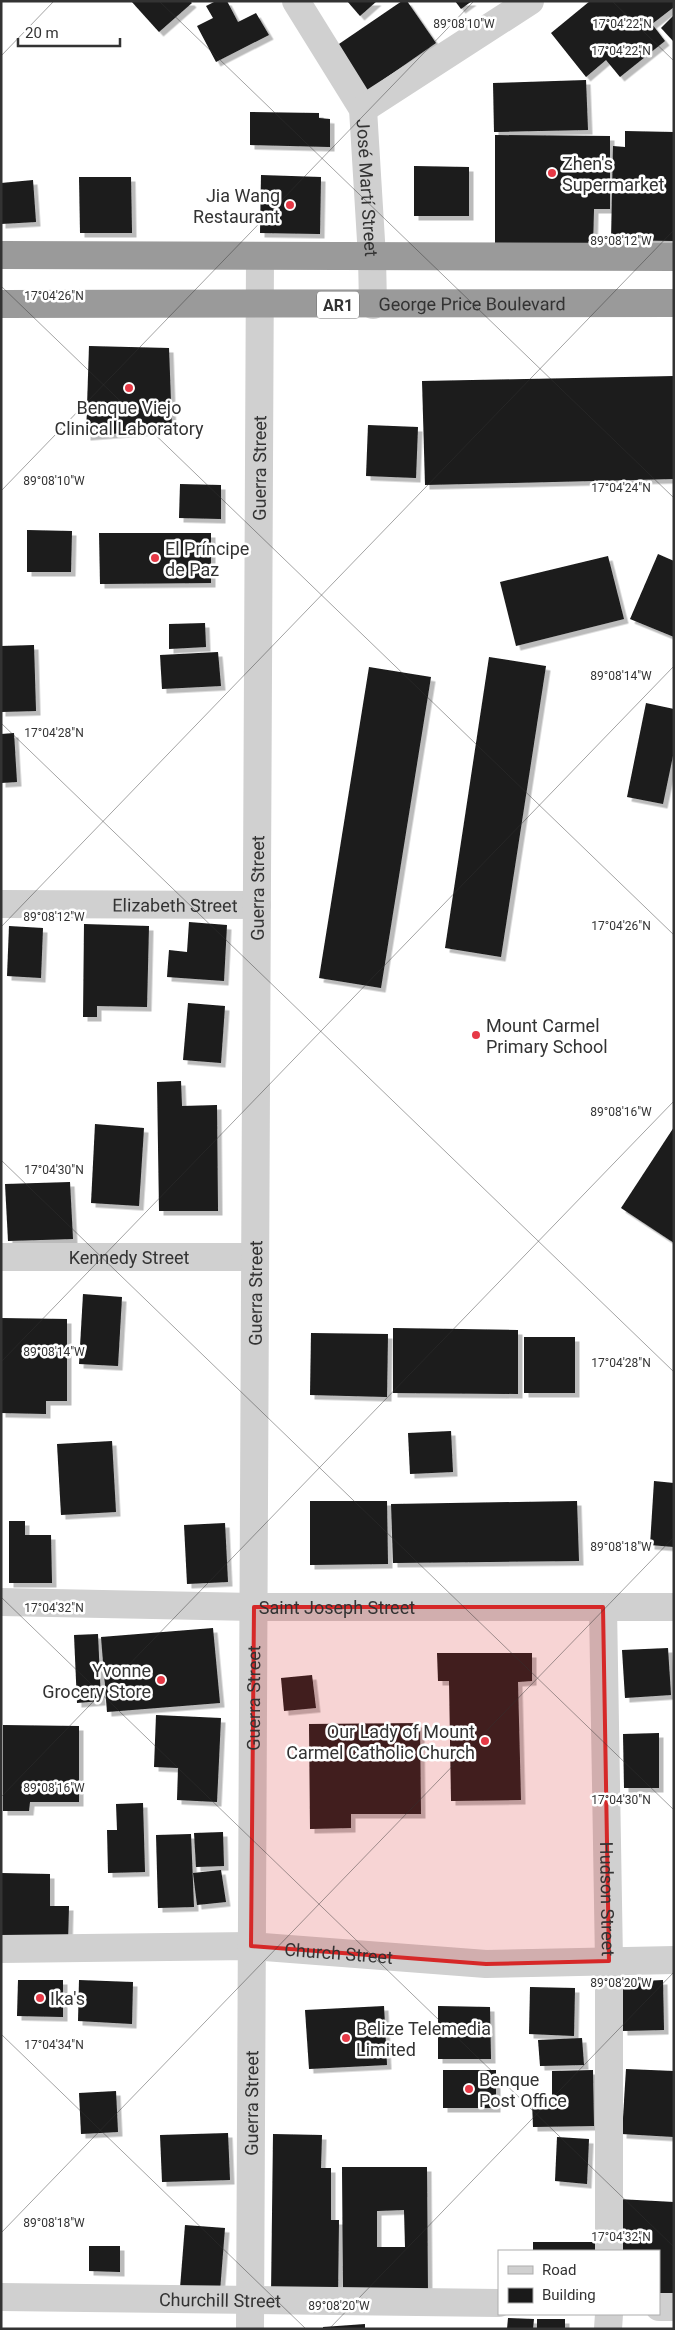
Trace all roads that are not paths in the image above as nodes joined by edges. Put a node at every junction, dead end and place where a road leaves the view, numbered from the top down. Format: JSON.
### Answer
{"nodes":[{"id":1,"x":296,"y":1,"type":"edge"},
{"id":2,"x":530,"y":1,"type":"edge"},
{"id":3,"x":363,"y":109,"type":"junction"},
{"id":4,"x":1,"y":255,"type":"edge"},
{"id":5,"x":260,"y":257,"type":"junction"},
{"id":6,"x":372,"y":257,"type":"junction"},
{"id":7,"x":674,"y":257,"type":"edge"},
{"id":8,"x":674,"y":303,"type":"edge"},
{"id":9,"x":1,"y":304,"type":"edge"},
{"id":10,"x":260,"y":304,"type":"junction"},
{"id":11,"x":373,"y":305,"type":"junction"},
{"id":12,"x":1,"y":904,"type":"edge"},
{"id":13,"x":257,"y":905,"type":"junction"},
{"id":14,"x":1,"y":1257,"type":"edge"},
{"id":15,"x":255,"y":1257,"type":"junction"},
{"id":16,"x":1,"y":1602,"type":"edge"},
{"id":17,"x":254,"y":1607,"type":"junction"},
{"id":18,"x":603,"y":1607,"type":"junction"},
{"id":19,"x":674,"y":1607,"type":"edge"},
{"id":20,"x":251,"y":1946,"type":"junction"},
{"id":21,"x":1,"y":1949,"type":"edge"},
{"id":22,"x":674,"y":1960,"type":"edge"},
{"id":23,"x":609,"y":1961,"type":"junction"},
{"id":24,"x":609,"y":2250,"type":"edge"},
{"id":25,"x":1,"y":2297,"type":"edge"},
{"id":26,"x":250,"y":2300,"type":"junction"},
{"id":27,"x":498,"y":2303,"type":"edge"},
{"id":28,"x":660,"y":2306,"type":"edge"},
{"id":29,"x":674,"y":2307,"type":"edge"},
{"id":30,"x":608,"y":2315,"type":"edge"},
{"id":31,"x":250,"y":2329,"type":"edge"},
{"id":32,"x":608,"y":2329,"type":"edge"}],
"edges":[{"from":1,"to":3,"type":"street","name":"José Martí Street"},
{"from":2,"to":3,"type":"street"},
{"from":3,"to":6,"type":"street","name":"José Martí Street"},
{"from":4,"to":5,"type":"highway"},
{"from":5,"to":6,"type":"highway"},
{"from":5,"to":10,"type":"street","name":"Guerra Street"},
{"from":6,"to":7,"type":"highway"},
{"from":6,"to":11,"type":"street","name":"José Martí Street"},
{"from":8,"to":11,"type":"highway","name":"George Price Boulevard","number":"AR1"},
{"from":9,"to":10,"type":"highway","name":"George Price Boulevard","number":"AR1"},
{"from":10,"to":11,"type":"highway","name":"George Price Boulevard","number":"AR1"},
{"from":10,"to":13,"type":"street","name":"Guerra Street"},
{"from":12,"to":13,"type":"street","name":"Elizabeth Street"},
{"from":13,"to":15,"type":"street","name":"Guerra Street"},
{"from":14,"to":15,"type":"street","name":"Kennedy Street"},
{"from":15,"to":17,"type":"street","name":"Guerra Street"},
{"from":16,"to":17,"type":"street","name":"Saint Joseph Street"},
{"from":17,"to":18,"type":"street","name":"Saint Joseph Street"},
{"from":17,"to":20,"type":"street","name":"Guerra Street"},
{"from":18,"to":19,"type":"street","name":"Saint Joseph Street"},
{"from":18,"to":23,"type":"street","name":"Hudson Street"},
{"from":20,"to":21,"type":"street","name":"Church Street"},
{"from":20,"to":23,"type":"street","name":"Church Street"},
{"from":20,"to":26,"type":"street","name":"Guerra Street"},
{"from":22,"to":23,"type":"street","name":"Church Street"},
{"from":23,"to":24,"type":"street","name":"Hudson Street"},
{"from":25,"to":26,"type":"street","name":"Churchill Street"},
{"from":26,"to":27,"type":"street","name":"Churchill Street"},
{"from":26,"to":31,"type":"street","name":"Guerra Street"},
{"from":28,"to":29,"type":"street"},
{"from":30,"to":32,"type":"street"}]}
